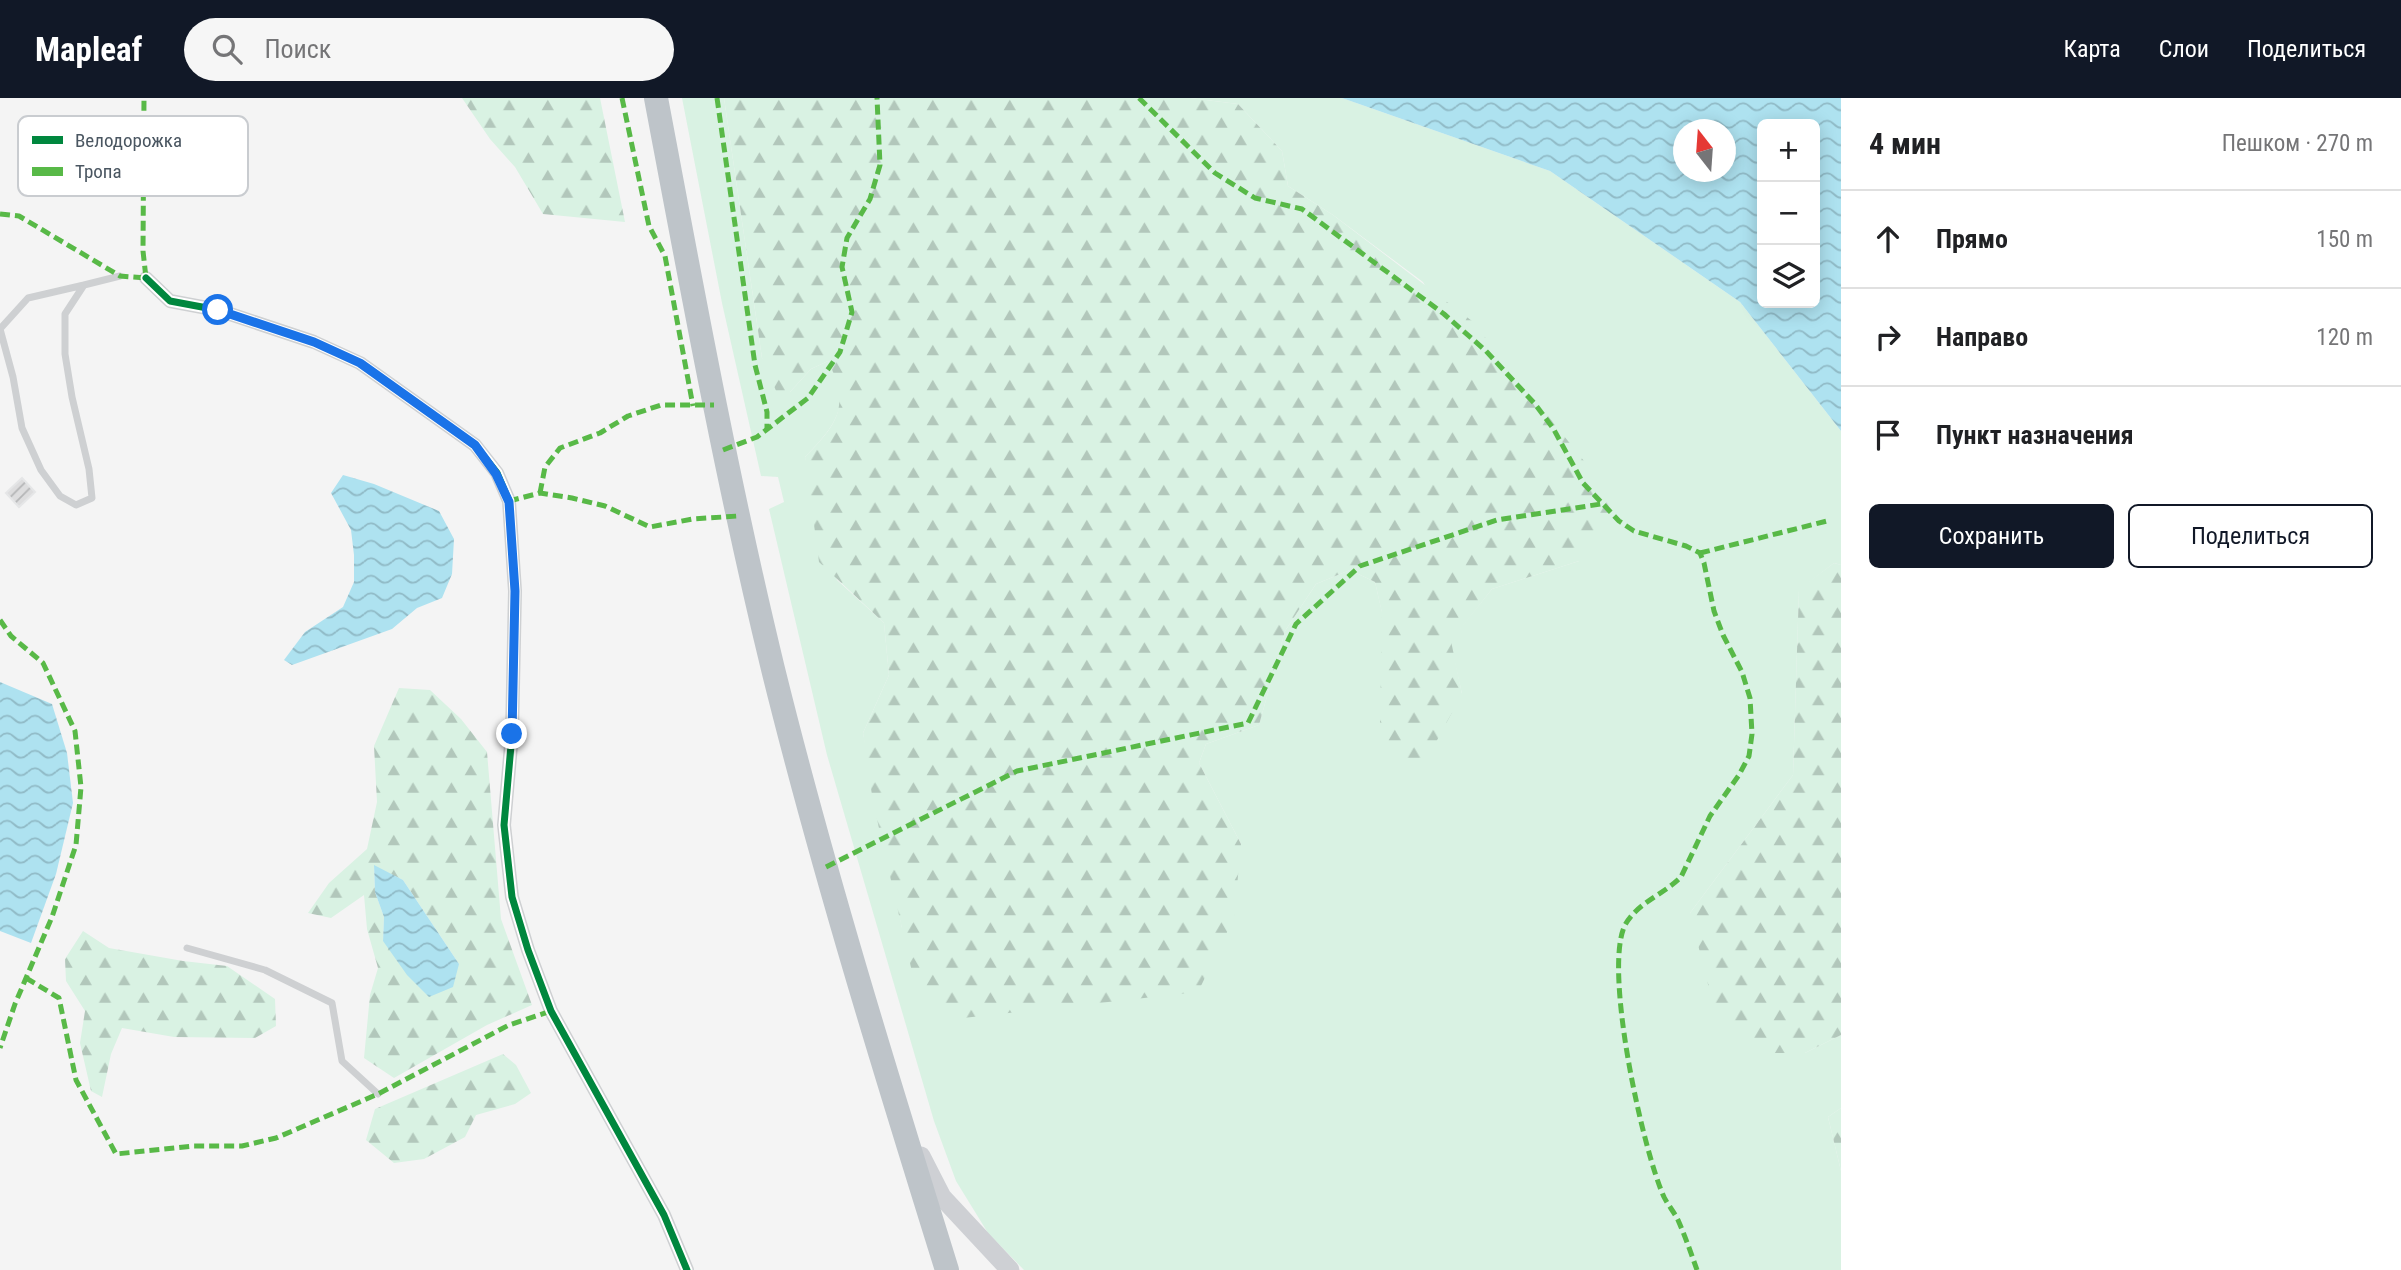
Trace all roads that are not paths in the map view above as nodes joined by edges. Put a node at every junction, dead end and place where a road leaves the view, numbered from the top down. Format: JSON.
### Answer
{"nodes":[{"id":1,"x":656,"y":98,"type":"edge"},
{"id":2,"x":120,"y":276,"type":"dead end"},
{"id":3,"x":146,"y":278,"type":"dead end"},
{"id":4,"x":84,"y":285,"type":"junction"},
{"id":5,"x":187,"y":948,"type":"dead end"},
{"id":6,"x":378,"y":1094,"type":"dead end"},
{"id":7,"x":894,"y":1096,"type":"junction"},
{"id":8,"x":933,"y":1225,"type":"junction"},
{"id":9,"x":687,"y":1270,"type":"edge"},
{"id":10,"x":935,"y":1270,"type":"edge"},
{"id":11,"x":947,"y":1270,"type":"edge"},
{"id":12,"x":1010,"y":1270,"type":"edge"}],
"edges":[{"from":1,"to":7,"type":"highway"},
{"from":2,"to":4,"type":"lane"},
{"from":3,"to":9,"type":"street"},
{"from":4,"to":4,"type":"lane"},
{"from":5,"to":6,"type":"lane"},
{"from":7,"to":8,"type":"highway"},
{"from":7,"to":12,"type":"main road"},
{"from":8,"to":10,"type":"main road"},
{"from":8,"to":11,"type":"highway"}]}
